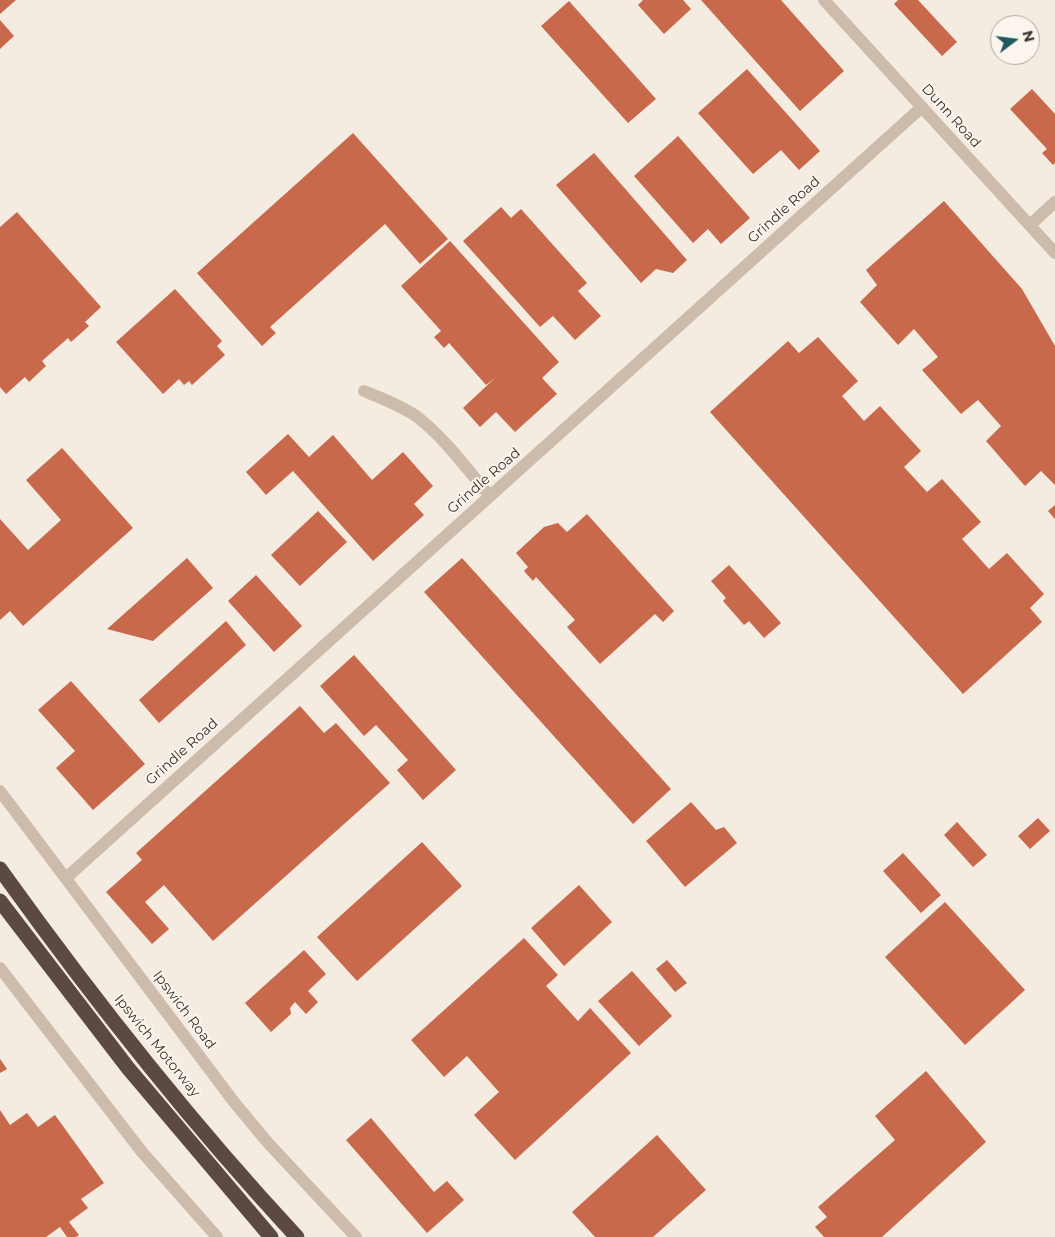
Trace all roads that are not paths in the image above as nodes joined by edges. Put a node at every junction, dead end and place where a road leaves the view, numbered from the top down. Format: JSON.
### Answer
{"nodes":[{"id":1,"x":824,"y":0,"type":"edge"},
{"id":2,"x":922,"y":107,"type":"junction"},
{"id":3,"x":1055,"y":202,"type":"edge"},
{"id":4,"x":1030,"y":225,"type":"junction"},
{"id":5,"x":1055,"y":253,"type":"edge"},
{"id":6,"x":364,"y":391,"type":"dead end"},
{"id":7,"x":489,"y":495,"type":"junction"},
{"id":8,"x":0,"y":791,"type":"edge"},
{"id":9,"x":0,"y":869,"type":"edge"},
{"id":10,"x":66,"y":878,"type":"junction"},
{"id":11,"x":0,"y":901,"type":"edge"},
{"id":12,"x":0,"y":968,"type":"edge"},
{"id":13,"x":217,"y":1237,"type":"edge"},
{"id":14,"x":271,"y":1237,"type":"edge"},
{"id":15,"x":299,"y":1237,"type":"edge"},
{"id":16,"x":356,"y":1237,"type":"edge"}],
"edges":[{"from":1,"to":2,"type":"street","name":"Dunn Road"},
{"from":2,"to":4,"type":"street","name":"Dunn Road"},
{"from":2,"to":7,"type":"street","name":"Grindle Road"},
{"from":3,"to":4,"type":"street"},
{"from":4,"to":5,"type":"street","name":"Dunn Road"},
{"from":6,"to":7,"type":"street"},
{"from":7,"to":10,"type":"street","name":"Grindle Road"},
{"from":8,"to":10,"type":"street","name":"Ipswich Road"},
{"from":9,"to":15,"type":"highway","name":"Ipswich Motorway"},
{"from":10,"to":16,"type":"street","name":"Ipswich Road"},
{"from":11,"to":14,"type":"highway"},
{"from":12,"to":13,"type":"street"}]}
